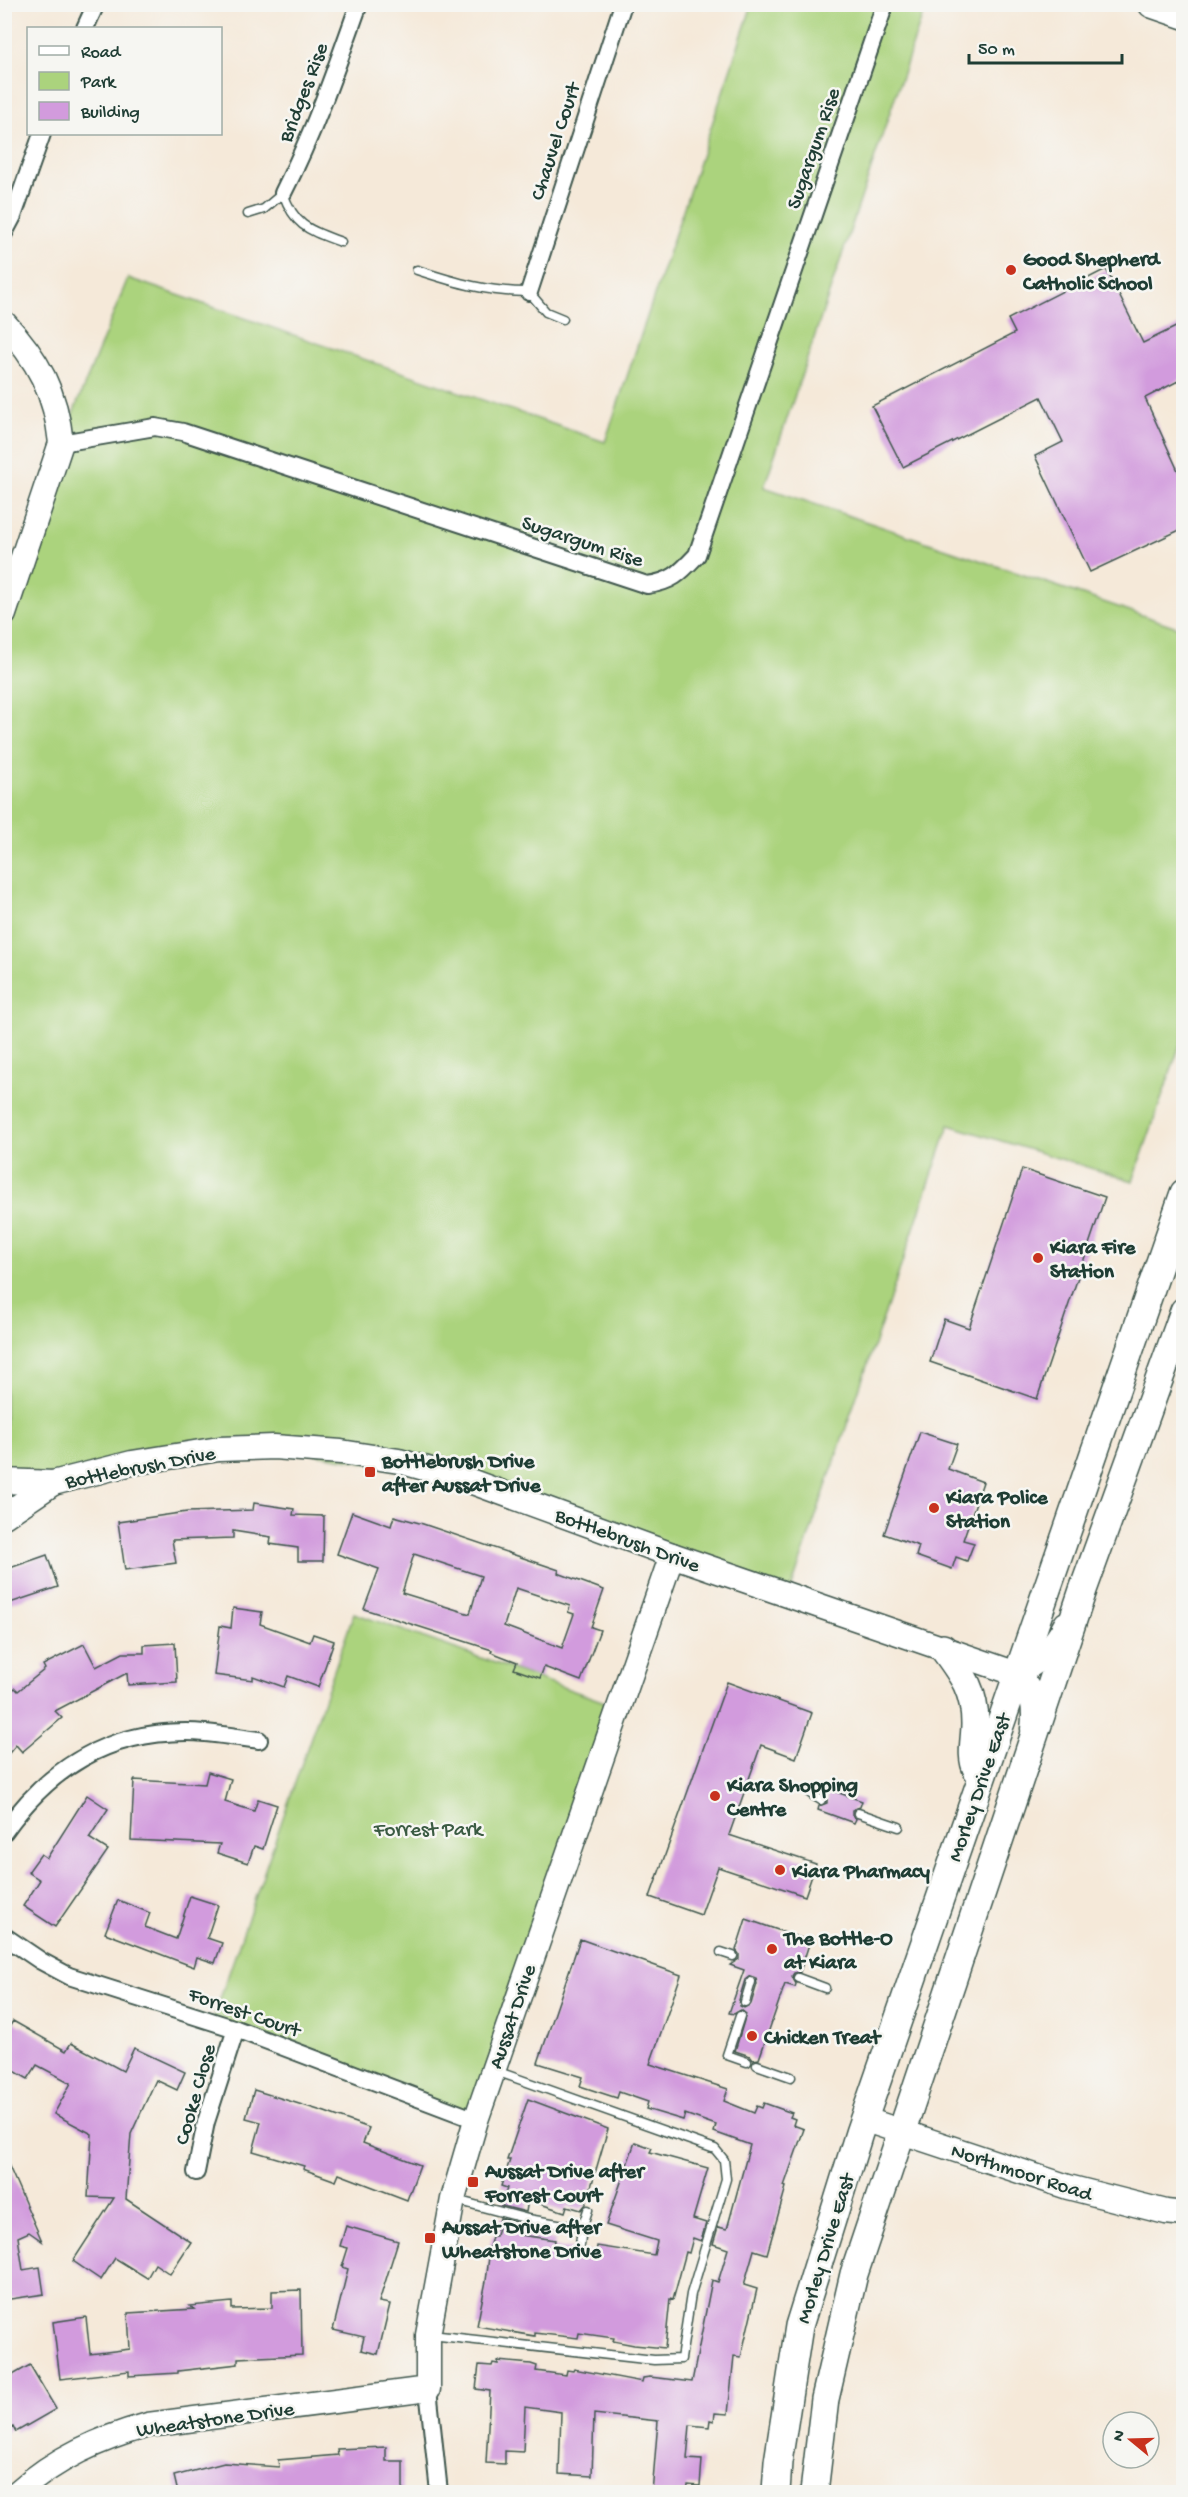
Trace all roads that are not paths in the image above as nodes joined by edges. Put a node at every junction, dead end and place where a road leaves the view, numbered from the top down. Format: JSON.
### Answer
{"nodes":[{"id":1,"x":96,"y":4,"type":"edge"},
{"id":2,"x":358,"y":4,"type":"edge"},
{"id":3,"x":623,"y":4,"type":"edge"},
{"id":4,"x":885,"y":4,"type":"edge"},
{"id":5,"x":1152,"y":4,"type":"edge"},
{"id":6,"x":1184,"y":15,"type":"edge"},
{"id":7,"x":86,"y":27,"type":"edge"},
{"id":8,"x":42,"y":135,"type":"edge"},
{"id":9,"x":283,"y":193,"type":"junction"},
{"id":10,"x":248,"y":214,"type":"dead end"},
{"id":11,"x":4,"y":233,"type":"edge"},
{"id":12,"x":341,"y":242,"type":"dead end"},
{"id":13,"x":417,"y":270,"type":"dead end"},
{"id":14,"x":529,"y":292,"type":"junction"},
{"id":15,"x":563,"y":319,"type":"dead end"},
{"id":16,"x":4,"y":323,"type":"edge"},
{"id":17,"x":61,"y":443,"type":"junction"},
{"id":18,"x":4,"y":614,"type":"edge"},
{"id":19,"x":1181,"y":1209,"type":"edge"},
{"id":20,"x":1184,"y":1311,"type":"edge"},
{"id":21,"x":1143,"y":1424,"type":"junction"},
{"id":22,"x":1091,"y":1461,"type":"junction"},
{"id":23,"x":4,"y":1481,"type":"edge"},
{"id":24,"x":53,"y":1483,"type":"junction"},
{"id":25,"x":4,"y":1494,"type":"edge"},
{"id":26,"x":4,"y":1510,"type":"edge"},
{"id":27,"x":4,"y":1516,"type":"edge"},
{"id":28,"x":672,"y":1555,"type":"junction"},
{"id":29,"x":1083,"y":1590,"type":"junction"},
{"id":30,"x":943,"y":1648,"type":"junction"},
{"id":31,"x":1017,"y":1674,"type":"junction"},
{"id":32,"x":259,"y":1740,"type":"dead end"},
{"id":33,"x":1030,"y":1749,"type":"junction"},
{"id":34,"x":980,"y":1777,"type":"junction"},
{"id":35,"x":811,"y":1794,"type":"dead end"},
{"id":36,"x":821,"y":1800,"type":"dead end"},
{"id":37,"x":858,"y":1812,"type":"dead end"},
{"id":38,"x":899,"y":1827,"type":"dead end"},
{"id":39,"x":4,"y":1832,"type":"edge"},
{"id":40,"x":4,"y":1936,"type":"edge"},
{"id":41,"x":721,"y":1952,"type":"dead end"},
{"id":42,"x":733,"y":1956,"type":"dead end"},
{"id":43,"x":798,"y":1978,"type":"dead end"},
{"id":44,"x":751,"y":1982,"type":"dead end"},
{"id":45,"x":825,"y":1988,"type":"dead end"},
{"id":46,"x":745,"y":2002,"type":"dead end"},
{"id":47,"x":740,"y":2016,"type":"dead end"},
{"id":48,"x":236,"y":2029,"type":"junction"},
{"id":49,"x":747,"y":2062,"type":"dead end"},
{"id":50,"x":757,"y":2065,"type":"dead end"},
{"id":51,"x":493,"y":2070,"type":"junction"},
{"id":52,"x":791,"y":2077,"type":"dead end"},
{"id":53,"x":863,"y":2119,"type":"junction"},
{"id":54,"x":476,"y":2120,"type":"junction"},
{"id":55,"x":902,"y":2134,"type":"junction"},
{"id":56,"x":196,"y":2172,"type":"dead end"},
{"id":57,"x":453,"y":2199,"type":"junction"},
{"id":58,"x":588,"y":2210,"type":"dead end"},
{"id":59,"x":1184,"y":2214,"type":"edge"},
{"id":60,"x":582,"y":2228,"type":"junction"},
{"id":61,"x":580,"y":2246,"type":"dead end"},
{"id":62,"x":428,"y":2335,"type":"junction"},
{"id":63,"x":428,"y":2389,"type":"junction"},
{"id":64,"x":18,"y":2493,"type":"edge"},
{"id":65,"x":439,"y":2493,"type":"edge"},
{"id":66,"x":776,"y":2493,"type":"edge"},
{"id":67,"x":814,"y":2493,"type":"edge"}],
"edges":[{"from":1,"to":7,"type":"street"},
{"from":2,"to":9,"type":"street","name":"Bridges Rise"},
{"from":3,"to":14,"type":"street","name":"Chauvel Court"},
{"from":4,"to":17,"type":"street","name":"Sugargum Rise"},
{"from":5,"to":6,"type":"main road"},
{"from":8,"to":11,"type":"street"},
{"from":9,"to":10,"type":"lane","name":"Bridges Rise"},
{"from":9,"to":12,"type":"lane"},
{"from":13,"to":14,"type":"lane"},
{"from":14,"to":15,"type":"lane"},
{"from":16,"to":17,"type":"street"},
{"from":17,"to":18,"type":"street"},
{"from":19,"to":22,"type":"main road","name":"Morley Drive East"},
{"from":20,"to":21,"type":"main road","name":"Morley Drive East"},
{"from":21,"to":22,"type":"main road"},
{"from":21,"to":29,"type":"main road","name":"Morley Drive East"},
{"from":22,"to":31,"type":"main road","name":"Morley Drive East"},
{"from":23,"to":24,"type":"street","name":"Bottlebrush Drive"},
{"from":24,"to":27,"type":"street","name":"Bottlebrush Drive"},
{"from":24,"to":28,"type":"street","name":"Bottlebrush Drive"},
{"from":25,"to":26,"type":"street"},
{"from":28,"to":30,"type":"street","name":"Bottlebrush Drive"},
{"from":28,"to":51,"type":"street","name":"Aussat Drive"},
{"from":29,"to":31,"type":"street"},
{"from":29,"to":33,"type":"main road","name":"Morley Drive East"},
{"from":30,"to":31,"type":"street","name":"Bottlebrush Drive"},
{"from":30,"to":34,"type":"main road"},
{"from":31,"to":33,"type":"street"},
{"from":31,"to":34,"type":"main road","name":"Morley Drive East"},
{"from":32,"to":39,"type":"street"},
{"from":33,"to":55,"type":"main road","name":"Morley Drive East"},
{"from":34,"to":53,"type":"main road","name":"Morley Drive East"},
{"from":35,"to":36,"type":"lane"},
{"from":37,"to":38,"type":"lane"},
{"from":40,"to":48,"type":"street","name":"Forrest Court"},
{"from":41,"to":42,"type":"lane"},
{"from":43,"to":45,"type":"lane"},
{"from":44,"to":46,"type":"lane"},
{"from":47,"to":49,"type":"lane"},
{"from":48,"to":54,"type":"street","name":"Forrest Court"},
{"from":48,"to":56,"type":"street","name":"Cooke Close"},
{"from":50,"to":52,"type":"lane"},
{"from":51,"to":54,"type":"street","name":"Aussat Drive"},
{"from":51,"to":62,"type":"lane"},
{"from":53,"to":55,"type":"street","name":"Northmoor Road"},
{"from":53,"to":66,"type":"main road","name":"Morley Drive East"},
{"from":54,"to":57,"type":"street","name":"Aussat Drive"},
{"from":55,"to":59,"type":"street","name":"Northmoor Road"},
{"from":55,"to":67,"type":"main road","name":"Morley Drive East"},
{"from":57,"to":60,"type":"lane"},
{"from":57,"to":62,"type":"street","name":"Aussat Drive"},
{"from":58,"to":60,"type":"lane"},
{"from":60,"to":61,"type":"lane"},
{"from":62,"to":63,"type":"street","name":"Aussat Drive"},
{"from":63,"to":64,"type":"street","name":"Wheatstone Drive"},
{"from":63,"to":65,"type":"street","name":"Aussat Drive"}]}
